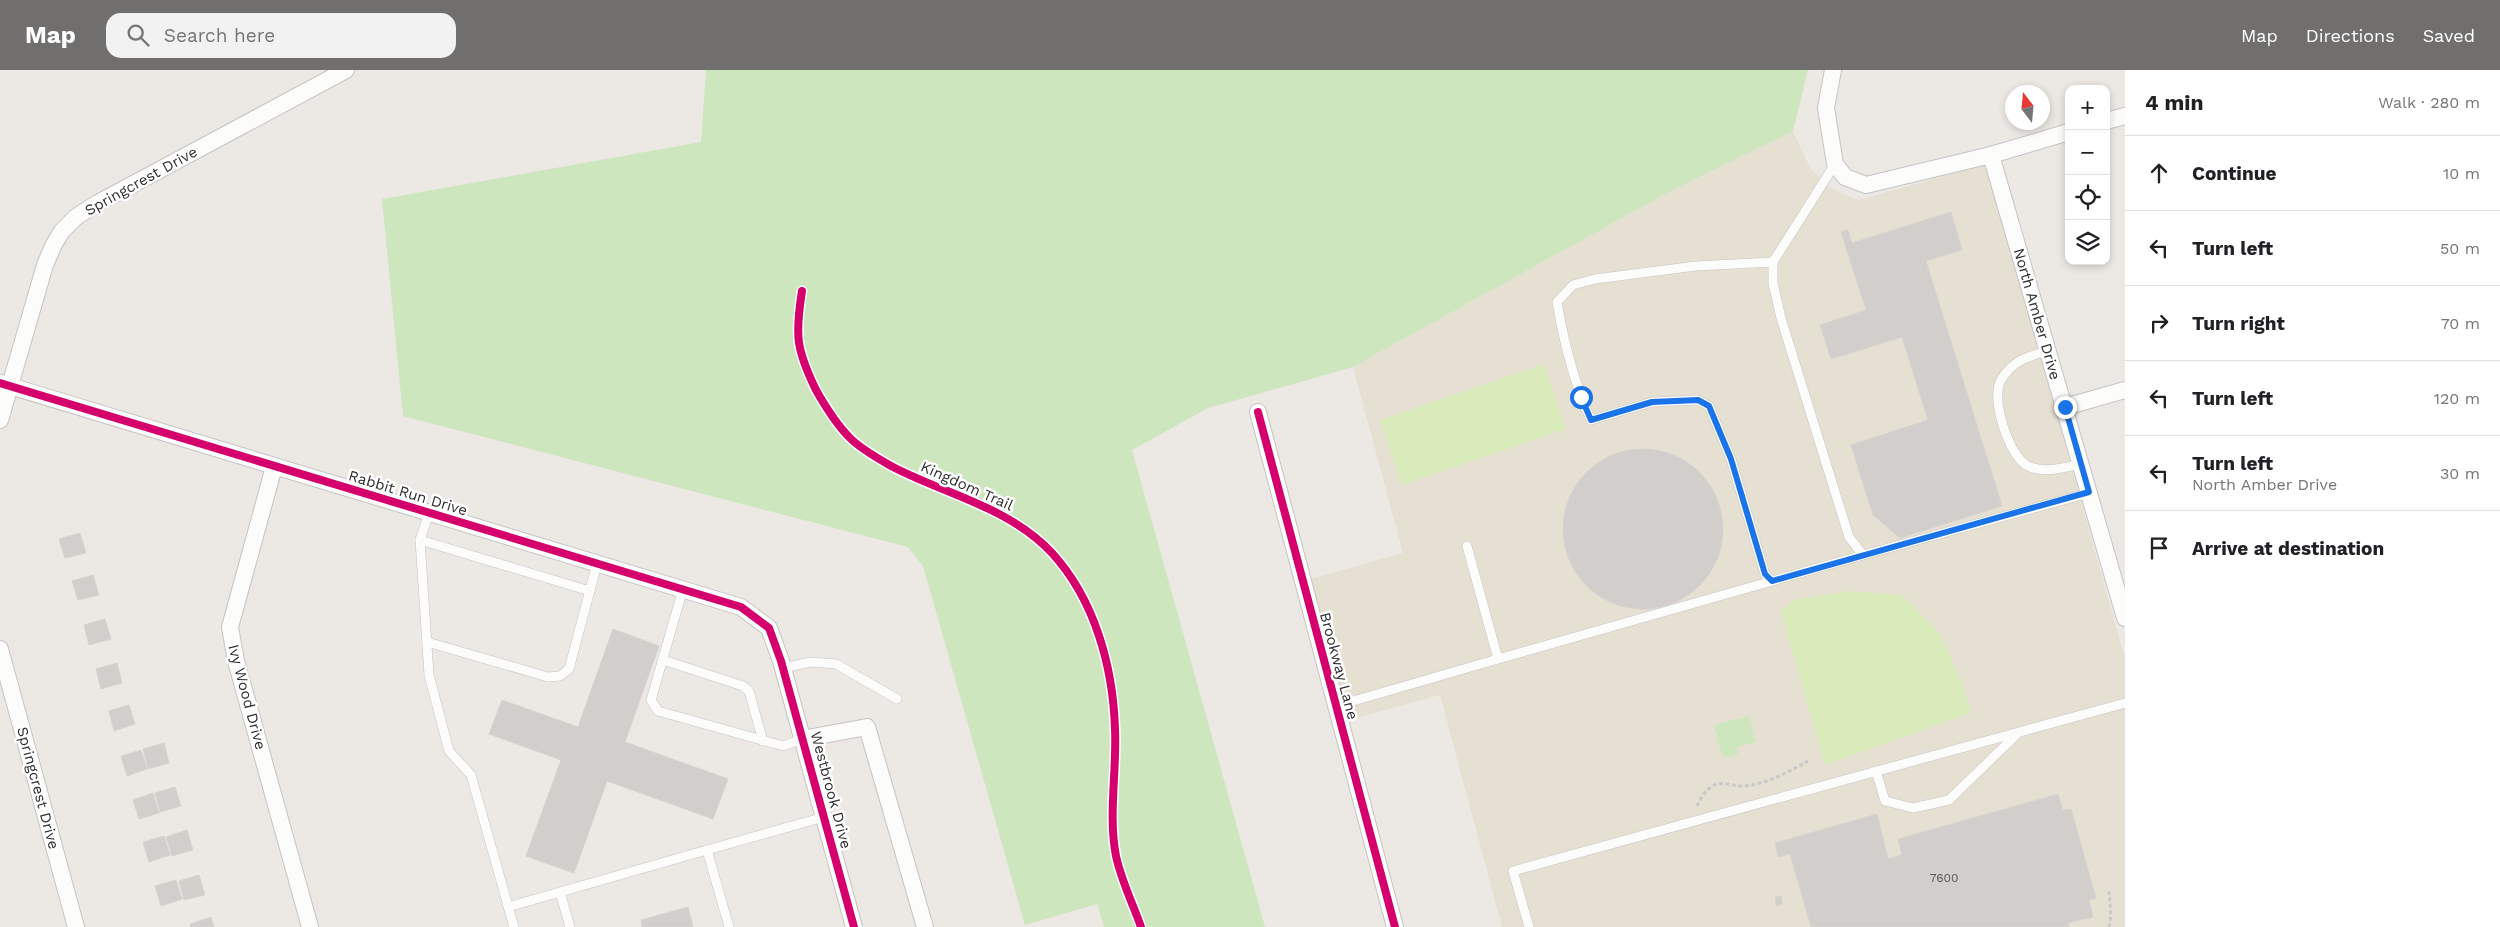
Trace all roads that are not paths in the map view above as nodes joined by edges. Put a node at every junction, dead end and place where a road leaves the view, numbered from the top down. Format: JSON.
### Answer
{"nodes":[{"id":1,"x":346,"y":70,"type":"edge"},
{"id":2,"x":1833,"y":70,"type":"edge"},
{"id":3,"x":2125,"y":116,"type":"edge"},
{"id":4,"x":2110,"y":121,"type":"edge"},
{"id":5,"x":2065,"y":133,"type":"edge"},
{"id":6,"x":1991,"y":154,"type":"junction"},
{"id":7,"x":1835,"y":164,"type":"junction"},
{"id":8,"x":1773,"y":262,"type":"junction"},
{"id":9,"x":2048,"y":351,"type":"junction"},
{"id":10,"x":5,"y":384,"type":"edge"},
{"id":11,"x":2125,"y":390,"type":"edge"},
{"id":12,"x":2065,"y":407,"type":"junction"},
{"id":13,"x":1258,"y":412,"type":"dead end"},
{"id":14,"x":0,"y":420,"type":"edge"},
{"id":15,"x":2081,"y":464,"type":"junction"},
{"id":16,"x":274,"y":467,"type":"junction"},
{"id":17,"x":2089,"y":492,"type":"junction"},
{"id":18,"x":429,"y":513,"type":"junction"},
{"id":19,"x":420,"y":540,"type":"junction"},
{"id":20,"x":1466,"y":546,"type":"dead end"},
{"id":21,"x":1863,"y":555,"type":"junction"},
{"id":22,"x":597,"y":564,"type":"junction"},
{"id":23,"x":1772,"y":581,"type":"junction"},
{"id":24,"x":683,"y":589,"type":"junction"},
{"id":25,"x":590,"y":591,"type":"junction"},
{"id":26,"x":2125,"y":618,"type":"edge"},
{"id":27,"x":427,"y":642,"type":"junction"},
{"id":28,"x":0,"y":649,"type":"edge"},
{"id":29,"x":663,"y":660,"type":"junction"},
{"id":30,"x":1498,"y":660,"type":"junction"},
{"id":31,"x":782,"y":665,"type":"junction"},
{"id":32,"x":897,"y":699,"type":"dead end"},
{"id":33,"x":2125,"y":703,"type":"edge"},
{"id":34,"x":1336,"y":706,"type":"junction"},
{"id":35,"x":2020,"y":731,"type":"junction"},
{"id":36,"x":802,"y":739,"type":"junction"},
{"id":37,"x":763,"y":741,"type":"junction"},
{"id":38,"x":1876,"y":771,"type":"junction"},
{"id":39,"x":824,"y":817,"type":"junction"},
{"id":40,"x":707,"y":850,"type":"junction"},
{"id":41,"x":560,"y":892,"type":"junction"},
{"id":42,"x":508,"y":907,"type":"junction"},
{"id":43,"x":76,"y":927,"type":"edge"},
{"id":44,"x":310,"y":927,"type":"edge"},
{"id":45,"x":514,"y":927,"type":"edge"},
{"id":46,"x":570,"y":927,"type":"edge"},
{"id":47,"x":729,"y":927,"type":"edge"},
{"id":48,"x":854,"y":927,"type":"edge"},
{"id":49,"x":925,"y":927,"type":"edge"},
{"id":50,"x":1395,"y":927,"type":"edge"},
{"id":51,"x":1529,"y":927,"type":"edge"}],
"edges":[{"from":1,"to":10,"type":"street","name":"Springcrest Drive"},
{"from":2,"to":7,"type":"street"},
{"from":3,"to":4,"type":"street"},
{"from":5,"to":6,"type":"street"},
{"from":6,"to":7,"type":"street"},
{"from":6,"to":9,"type":"street","name":"North Amber Drive"},
{"from":7,"to":8,"type":"lane"},
{"from":8,"to":21,"type":"lane"},
{"from":8,"to":23,"type":"lane"},
{"from":9,"to":12,"type":"street","name":"North Amber Drive"},
{"from":9,"to":15,"type":"lane"},
{"from":10,"to":14,"type":"street","name":"Springcrest Drive"},
{"from":10,"to":16,"type":"street","name":"Rabbit Run Drive"},
{"from":11,"to":12,"type":"street"},
{"from":12,"to":15,"type":"street","name":"North Amber Drive"},
{"from":13,"to":34,"type":"street","name":"Brookway Lane"},
{"from":15,"to":17,"type":"street","name":"North Amber Drive"},
{"from":16,"to":18,"type":"street","name":"Rabbit Run Drive"},
{"from":16,"to":44,"type":"street","name":"Ivy Wood Drive"},
{"from":17,"to":21,"type":"lane"},
{"from":17,"to":26,"type":"street","name":"North Amber Drive"},
{"from":18,"to":19,"type":"lane"},
{"from":18,"to":22,"type":"street","name":"Rabbit Run Drive"},
{"from":19,"to":25,"type":"lane"},
{"from":19,"to":27,"type":"lane"},
{"from":20,"to":30,"type":"lane"},
{"from":21,"to":23,"type":"lane"},
{"from":22,"to":24,"type":"street","name":"Rabbit Run Drive"},
{"from":22,"to":25,"type":"lane"},
{"from":23,"to":30,"type":"lane"},
{"from":24,"to":29,"type":"lane"},
{"from":24,"to":31,"type":"street","name":"Rabbit Run Drive"},
{"from":25,"to":27,"type":"lane"},
{"from":27,"to":42,"type":"lane"},
{"from":28,"to":43,"type":"street","name":"Springcrest Drive"},
{"from":29,"to":37,"type":"lane"},
{"from":29,"to":37,"type":"lane"},
{"from":30,"to":34,"type":"lane"},
{"from":31,"to":32,"type":"lane"},
{"from":31,"to":36,"type":"street","name":"Westbrook Drive"},
{"from":33,"to":35,"type":"lane"},
{"from":34,"to":50,"type":"street","name":"Brookway Lane"},
{"from":35,"to":38,"type":"lane"},
{"from":35,"to":38,"type":"lane"},
{"from":36,"to":37,"type":"lane"},
{"from":36,"to":39,"type":"street","name":"Westbrook Drive"},
{"from":36,"to":49,"type":"street"},
{"from":38,"to":51,"type":"lane"},
{"from":39,"to":40,"type":"lane"},
{"from":39,"to":48,"type":"street","name":"Westbrook Drive"},
{"from":40,"to":41,"type":"lane"},
{"from":40,"to":47,"type":"lane"},
{"from":41,"to":42,"type":"lane"},
{"from":41,"to":46,"type":"lane"},
{"from":42,"to":45,"type":"lane"}]}
